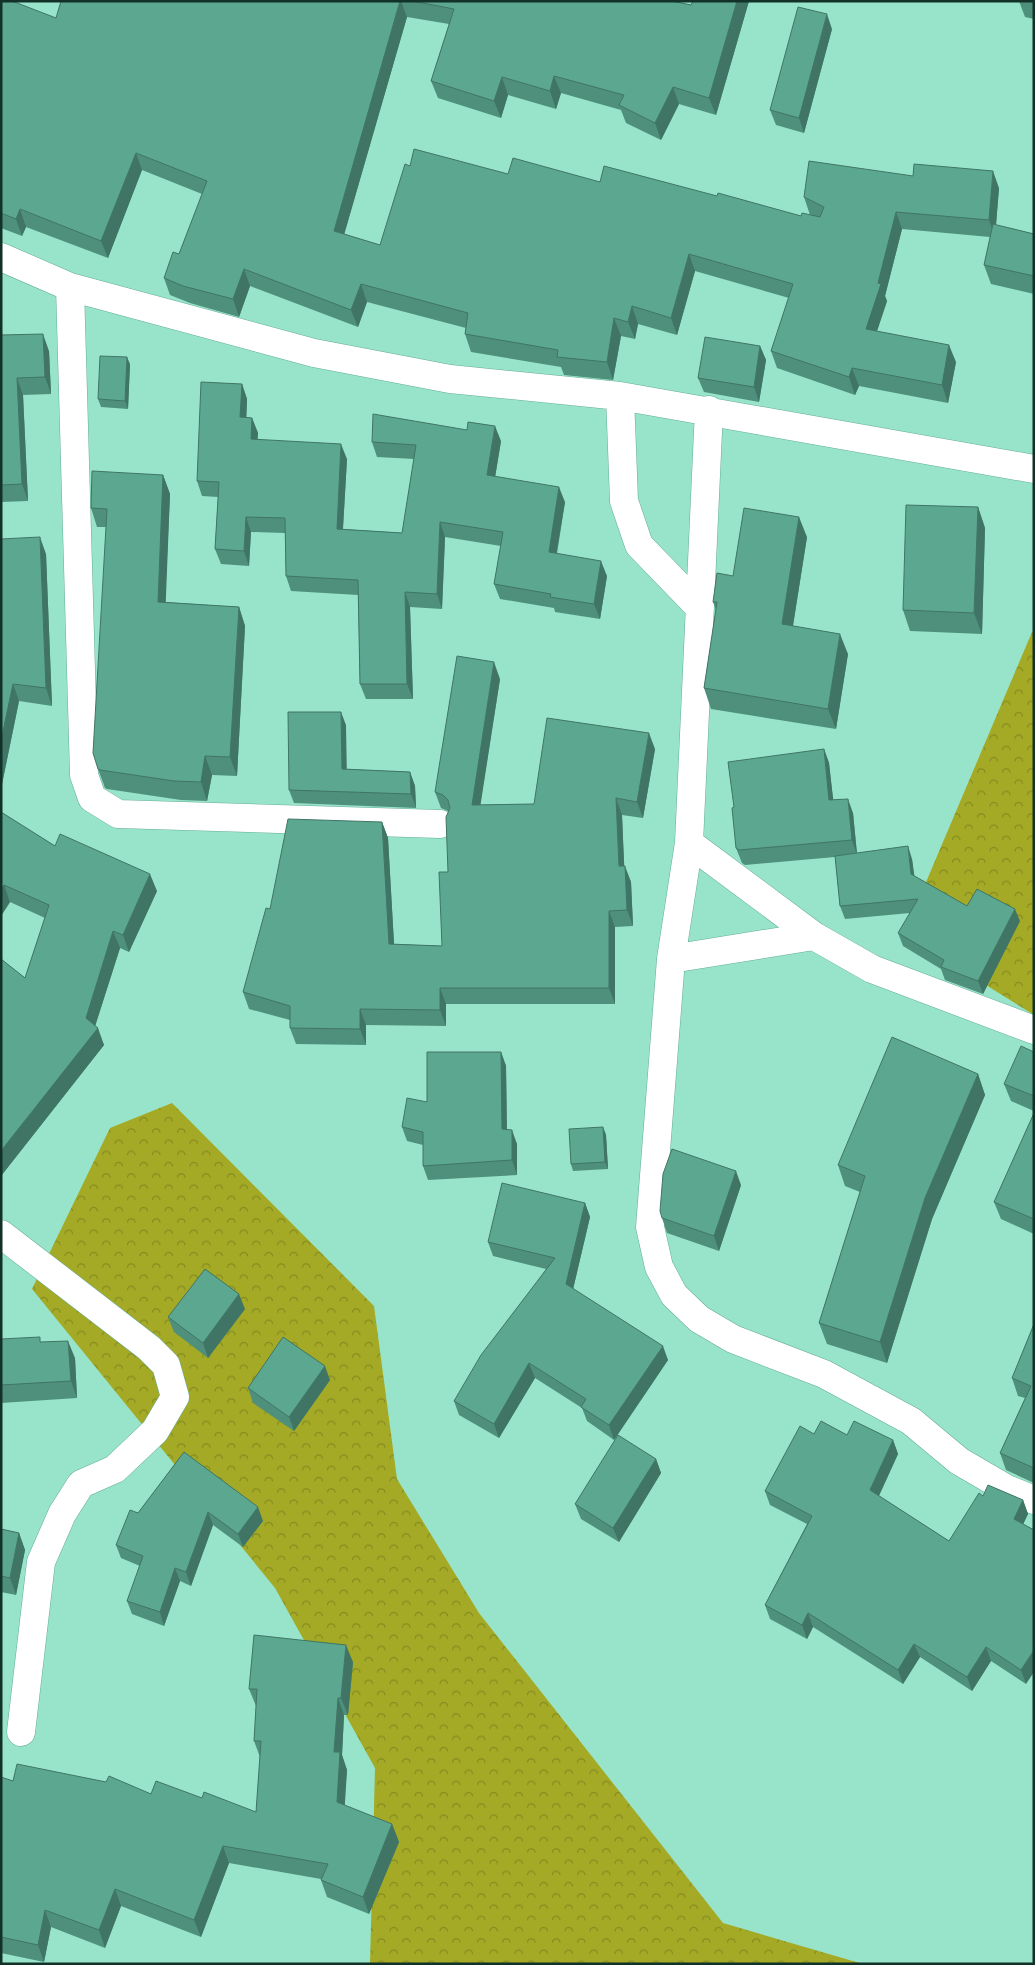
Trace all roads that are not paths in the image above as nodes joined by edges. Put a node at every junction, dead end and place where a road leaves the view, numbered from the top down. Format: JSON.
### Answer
{"nodes":[{"id":1,"x":1,"y":257,"type":"edge"},
{"id":2,"x":70,"y":287,"type":"junction"},
{"id":3,"x":620,"y":396,"type":"junction"},
{"id":4,"x":709,"y":410,"type":"junction"},
{"id":5,"x":1034,"y":469,"type":"edge"},
{"id":6,"x":700,"y":608,"type":"junction"},
{"id":7,"x":440,"y":824,"type":"dead end"},
{"id":8,"x":689,"y":843,"type":"junction"},
{"id":9,"x":814,"y":936,"type":"junction"},
{"id":10,"x":671,"y":959,"type":"junction"},
{"id":11,"x":1034,"y":1030,"type":"edge"},
{"id":12,"x":1,"y":1234,"type":"edge"},
{"id":13,"x":1034,"y":1500,"type":"edge"},
{"id":14,"x":21,"y":1732,"type":"dead end"}],
"edges":[{"from":1,"to":2,"type":"street"},
{"from":2,"to":3,"type":"street"},
{"from":2,"to":7,"type":"street"},
{"from":3,"to":4,"type":"street"},
{"from":3,"to":6,"type":"street"},
{"from":4,"to":5,"type":"street"},
{"from":4,"to":6,"type":"street"},
{"from":6,"to":8,"type":"street"},
{"from":8,"to":9,"type":"street"},
{"from":8,"to":10,"type":"street"},
{"from":9,"to":10,"type":"street"},
{"from":9,"to":11,"type":"street"},
{"from":10,"to":13,"type":"street"},
{"from":12,"to":14,"type":"street"}]}
